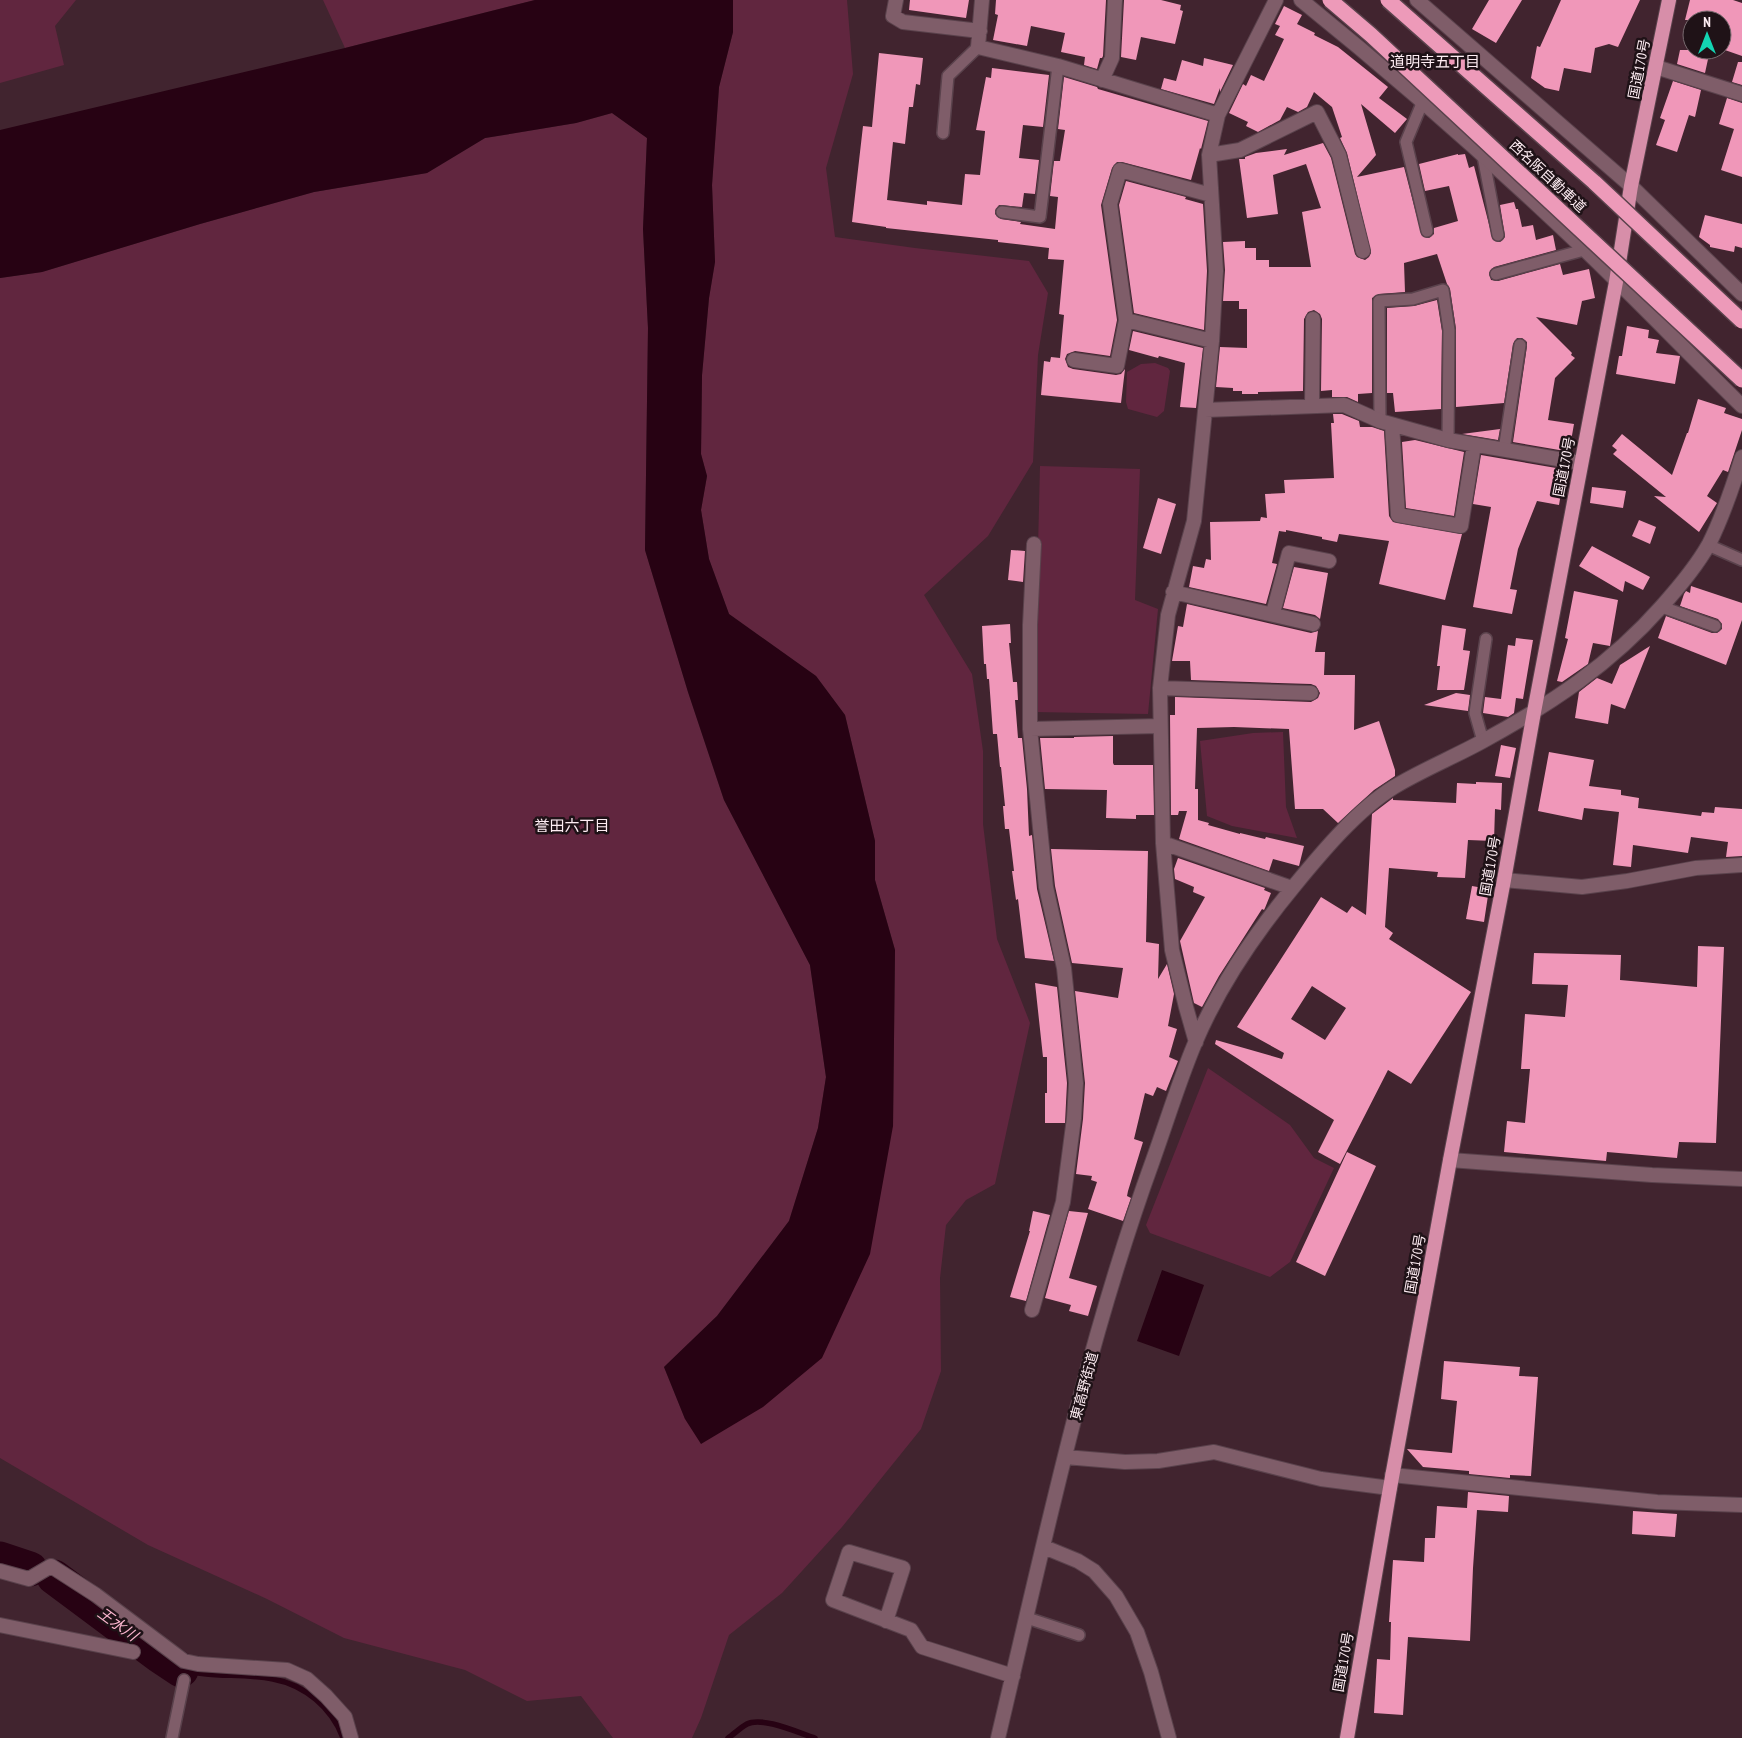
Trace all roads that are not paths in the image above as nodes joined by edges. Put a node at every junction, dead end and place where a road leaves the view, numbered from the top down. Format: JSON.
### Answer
{"nodes":[{"id":1,"x":896,"y":0,"type":"edge"},
{"id":2,"x":982,"y":0,"type":"edge"},
{"id":3,"x":1115,"y":0,"type":"edge"},
{"id":4,"x":1276,"y":0,"type":"edge"},
{"id":5,"x":1301,"y":0,"type":"edge"},
{"id":6,"x":1330,"y":0,"type":"edge"},
{"id":7,"x":1388,"y":0,"type":"edge"},
{"id":8,"x":1417,"y":0,"type":"edge"},
{"id":9,"x":1669,"y":0,"type":"edge"},
{"id":10,"x":980,"y":31,"type":"junction"},
{"id":11,"x":978,"y":48,"type":"junction"},
{"id":12,"x":1058,"y":66,"type":"junction"},
{"id":13,"x":1656,"y":67,"type":"junction"},
{"id":14,"x":1102,"y":80,"type":"junction"},
{"id":15,"x":1742,"y":94,"type":"edge"},
{"id":16,"x":1423,"y":101,"type":"junction"},
{"id":17,"x":1218,"y":115,"type":"junction"},
{"id":18,"x":942,"y":133,"type":"dead end"},
{"id":19,"x":1209,"y":156,"type":"junction"},
{"id":20,"x":1483,"y":156,"type":"junction"},
{"id":21,"x":1631,"y":186,"type":"junction"},
{"id":22,"x":1211,"y":195,"type":"junction"},
{"id":23,"x":1002,"y":212,"type":"dead end"},
{"id":24,"x":1427,"y":231,"type":"dead end"},
{"id":25,"x":1498,"y":236,"type":"dead end"},
{"id":26,"x":1584,"y":250,"type":"junction"},
{"id":27,"x":1363,"y":251,"type":"dead end"},
{"id":28,"x":1496,"y":274,"type":"dead end"},
{"id":29,"x":1616,"y":282,"type":"junction"},
{"id":30,"x":1742,"y":294,"type":"edge"},
{"id":31,"x":1313,"y":319,"type":"dead end"},
{"id":32,"x":1126,"y":320,"type":"junction"},
{"id":33,"x":1742,"y":321,"type":"edge"},
{"id":34,"x":1212,"y":340,"type":"junction"},
{"id":35,"x":1520,"y":345,"type":"dead end"},
{"id":36,"x":1074,"y":360,"type":"dead end"},
{"id":37,"x":1742,"y":380,"type":"edge"},
{"id":38,"x":1312,"y":406,"type":"junction"},
{"id":39,"x":1742,"y":406,"type":"edge"},
{"id":40,"x":1206,"y":410,"type":"junction"},
{"id":41,"x":1386,"y":423,"type":"junction"},
{"id":42,"x":1448,"y":440,"type":"junction"},
{"id":43,"x":1474,"y":445,"type":"junction"},
{"id":44,"x":1504,"y":450,"type":"junction"},
{"id":45,"x":1742,"y":457,"type":"edge"},
{"id":46,"x":1581,"y":463,"type":"junction"},
{"id":47,"x":1034,"y":544,"type":"dead end"},
{"id":48,"x":1708,"y":546,"type":"junction"},
{"id":49,"x":1742,"y":560,"type":"edge"},
{"id":50,"x":1329,"y":561,"type":"dead end"},
{"id":51,"x":1173,"y":592,"type":"junction"},
{"id":52,"x":1662,"y":607,"type":"junction"},
{"id":53,"x":1273,"y":614,"type":"junction"},
{"id":54,"x":1313,"y":624,"type":"dead end"},
{"id":55,"x":1715,"y":626,"type":"dead end"},
{"id":56,"x":1486,"y":640,"type":"dead end"},
{"id":57,"x":1160,"y":688,"type":"junction"},
{"id":58,"x":1312,"y":693,"type":"dead end"},
{"id":59,"x":1534,"y":712,"type":"junction"},
{"id":60,"x":1160,"y":726,"type":"junction"},
{"id":61,"x":1030,"y":729,"type":"junction"},
{"id":62,"x":1483,"y":741,"type":"junction"},
{"id":63,"x":1163,"y":843,"type":"junction"},
{"id":64,"x":1742,"y":865,"type":"edge"},
{"id":65,"x":1504,"y":880,"type":"junction"},
{"id":66,"x":1292,"y":888,"type":"junction"},
{"id":67,"x":1196,"y":1042,"type":"junction"},
{"id":68,"x":1450,"y":1160,"type":"junction"},
{"id":69,"x":1742,"y":1179,"type":"edge"},
{"id":70,"x":1032,"y":1310,"type":"dead end"},
{"id":71,"x":1065,"y":1457,"type":"junction"},
{"id":72,"x":1391,"y":1481,"type":"junction"},
{"id":73,"x":1742,"y":1505,"type":"edge"},
{"id":74,"x":1044,"y":1547,"type":"junction"},
{"id":75,"x":0,"y":1571,"type":"edge"},
{"id":76,"x":1026,"y":1618,"type":"junction"},
{"id":77,"x":886,"y":1620,"type":"junction"},
{"id":78,"x":0,"y":1625,"type":"edge"},
{"id":79,"x":1079,"y":1635,"type":"dead end"},
{"id":80,"x":133,"y":1652,"type":"dead end"},
{"id":81,"x":1013,"y":1676,"type":"junction"},
{"id":82,"x":184,"y":1680,"type":"dead end"},
{"id":83,"x":172,"y":1738,"type":"edge"},
{"id":84,"x":352,"y":1738,"type":"edge"},
{"id":85,"x":998,"y":1738,"type":"edge"},
{"id":86,"x":1169,"y":1738,"type":"edge"},
{"id":87,"x":1347,"y":1738,"type":"edge"}],
"edges":[{"from":1,"to":10,"type":"street"},
{"from":2,"to":10,"type":"street"},
{"from":3,"to":14,"type":"street"},
{"from":4,"to":17,"type":"street"},
{"from":5,"to":16,"type":"street"},
{"from":6,"to":37,"type":"highway","name":"西名阪自動車道","bridge":true},
{"from":7,"to":33,"type":"highway","name":"西名阪自動車道","bridge":true},
{"from":8,"to":21,"type":"street"},
{"from":9,"to":13,"type":"highway","name":"国道170号"},
{"from":10,"to":11,"type":"street"},
{"from":11,"to":12,"type":"street"},
{"from":11,"to":18,"type":"lane"},
{"from":12,"to":14,"type":"street"},
{"from":12,"to":23,"type":"lane"},
{"from":13,"to":15,"type":"street"},
{"from":13,"to":21,"type":"highway","name":"国道170号"},
{"from":14,"to":17,"type":"street"},
{"from":16,"to":20,"type":"street"},
{"from":16,"to":24,"type":"lane"},
{"from":17,"to":19,"type":"street"},
{"from":19,"to":22,"type":"street"},
{"from":19,"to":27,"type":"street"},
{"from":20,"to":25,"type":"lane"},
{"from":20,"to":26,"type":"street"},
{"from":21,"to":29,"type":"highway","name":"国道170号"},
{"from":21,"to":30,"type":"street"},
{"from":22,"to":32,"type":"street"},
{"from":22,"to":34,"type":"street"},
{"from":26,"to":28,"type":"lane"},
{"from":26,"to":29,"type":"street"},
{"from":29,"to":39,"type":"street"},
{"from":29,"to":46,"type":"highway","name":"国道170号"},
{"from":31,"to":38,"type":"street"},
{"from":32,"to":34,"type":"street"},
{"from":32,"to":36,"type":"street"},
{"from":34,"to":40,"type":"street"},
{"from":35,"to":44,"type":"lane"},
{"from":38,"to":40,"type":"street"},
{"from":38,"to":41,"type":"street"},
{"from":40,"to":51,"type":"street"},
{"from":41,"to":42,"type":"street"},
{"from":41,"to":42,"type":"lane"},
{"from":41,"to":43,"type":"street"},
{"from":42,"to":43,"type":"street"},
{"from":43,"to":44,"type":"street"},
{"from":44,"to":46,"type":"street"},
{"from":45,"to":48,"type":"street","name":"東高野街道"},
{"from":46,"to":59,"type":"highway","name":"国道170号"},
{"from":47,"to":61,"type":"street"},
{"from":48,"to":49,"type":"lane"},
{"from":48,"to":52,"type":"street","name":"東高野街道"},
{"from":50,"to":53,"type":"street"},
{"from":51,"to":53,"type":"street"},
{"from":51,"to":57,"type":"street"},
{"from":52,"to":55,"type":"lane"},
{"from":52,"to":59,"type":"street","name":"東高野街道"},
{"from":53,"to":54,"type":"street"},
{"from":56,"to":62,"type":"lane"},
{"from":57,"to":58,"type":"street"},
{"from":57,"to":60,"type":"street"},
{"from":59,"to":62,"type":"street","name":"東高野街道"},
{"from":59,"to":65,"type":"highway","name":"国道170号"},
{"from":60,"to":61,"type":"street"},
{"from":60,"to":63,"type":"street"},
{"from":61,"to":70,"type":"street"},
{"from":62,"to":66,"type":"street","name":"東高野街道"},
{"from":63,"to":66,"type":"street"},
{"from":63,"to":67,"type":"street"},
{"from":64,"to":65,"type":"street"},
{"from":65,"to":68,"type":"highway","name":"国道170号"},
{"from":66,"to":67,"type":"street","name":"東高野街道"},
{"from":67,"to":71,"type":"street","name":"東高野街道"},
{"from":68,"to":69,"type":"street"},
{"from":68,"to":72,"type":"highway","name":"国道170号"},
{"from":71,"to":72,"type":"street"},
{"from":71,"to":74,"type":"street","name":"東高野街道"},
{"from":72,"to":73,"type":"street"},
{"from":72,"to":87,"type":"highway","name":"国道170号"},
{"from":74,"to":76,"type":"street","name":"東高野街道"},
{"from":74,"to":86,"type":"street"},
{"from":75,"to":84,"type":"street"},
{"from":76,"to":79,"type":"lane"},
{"from":76,"to":81,"type":"street","name":"東高野街道"},
{"from":77,"to":77,"type":"street"},
{"from":77,"to":81,"type":"street"},
{"from":78,"to":80,"type":"street"},
{"from":81,"to":85,"type":"street","name":"東高野街道"},
{"from":82,"to":83,"type":"lane"}]}
